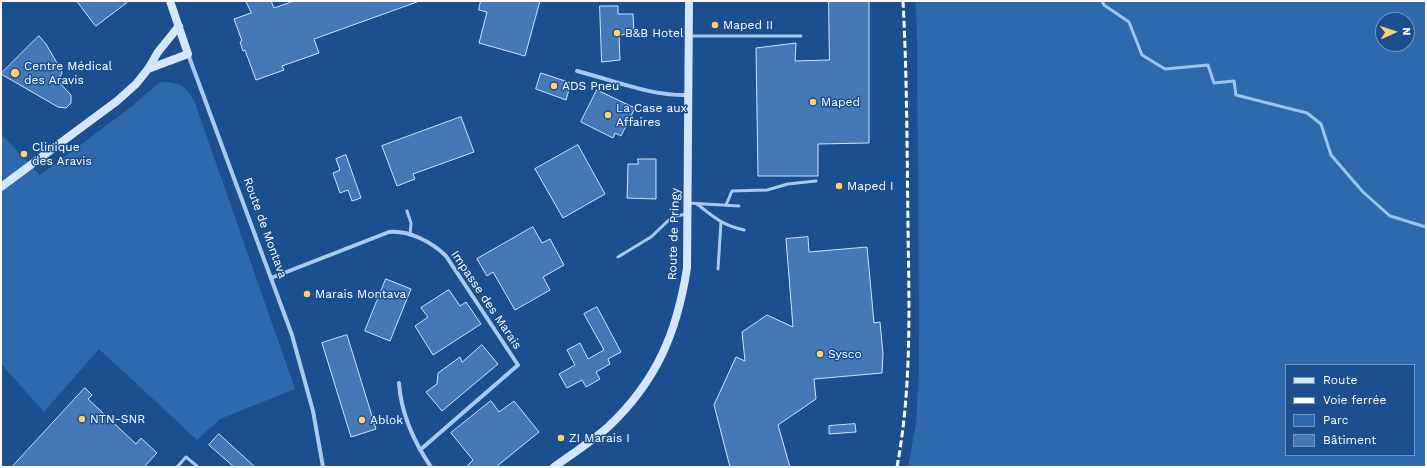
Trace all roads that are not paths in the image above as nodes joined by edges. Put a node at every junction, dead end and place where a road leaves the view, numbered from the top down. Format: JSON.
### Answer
{"nodes":[{"id":1,"x":170,"y":1,"type":"edge"},
{"id":2,"x":689,"y":1,"type":"edge"},
{"id":3,"x":179,"y":26,"type":"junction"},
{"id":4,"x":689,"y":36,"type":"junction"},
{"id":5,"x":801,"y":36,"type":"dead end"},
{"id":6,"x":188,"y":54,"type":"junction"},
{"id":7,"x":148,"y":69,"type":"junction"},
{"id":8,"x":577,"y":70,"type":"dead end"},
{"id":9,"x":689,"y":95,"type":"junction"},
{"id":10,"x":816,"y":181,"type":"dead end"},
{"id":11,"x":1,"y":187,"type":"edge"},
{"id":12,"x":688,"y":203,"type":"junction"},
{"id":13,"x":698,"y":204,"type":"junction"},
{"id":14,"x":726,"y":205,"type":"junction"},
{"id":15,"x":739,"y":206,"type":"dead end"},
{"id":16,"x":407,"y":211,"type":"dead end"},
{"id":17,"x":688,"y":213,"type":"junction"},
{"id":18,"x":721,"y":222,"type":"junction"},
{"id":19,"x":744,"y":230,"type":"dead end"},
{"id":20,"x":410,"y":235,"type":"junction"},
{"id":21,"x":618,"y":257,"type":"dead end"},
{"id":22,"x":718,"y":269,"type":"dead end"},
{"id":23,"x":271,"y":278,"type":"junction"},
{"id":24,"x":399,"y":383,"type":"dead end"},
{"id":25,"x":420,"y":450,"type":"junction"},
{"id":26,"x":177,"y":467,"type":"edge"},
{"id":27,"x":198,"y":467,"type":"edge"},
{"id":28,"x":323,"y":467,"type":"edge"},
{"id":29,"x":430,"y":467,"type":"edge"},
{"id":30,"x":554,"y":467,"type":"edge"}],
"edges":[{"from":1,"to":3,"type":"street","name":"Route de Montava"},
{"from":2,"to":4,"type":"street","name":"Route de Pringy"},
{"from":3,"to":6,"type":"street","name":"Route de Montava"},
{"from":3,"to":7,"type":"street"},
{"from":4,"to":5,"type":"lane"},
{"from":4,"to":9,"type":"street","name":"Route de Pringy"},
{"from":6,"to":7,"type":"street"},
{"from":6,"to":23,"type":"street","name":"Route de Montava"},
{"from":7,"to":11,"type":"street"},
{"from":8,"to":9,"type":"street"},
{"from":9,"to":12,"type":"street","name":"Route de Pringy"},
{"from":10,"to":14,"type":"lane"},
{"from":12,"to":13,"type":"lane"},
{"from":12,"to":17,"type":"street","name":"Route de Pringy"},
{"from":13,"to":14,"type":"lane"},
{"from":13,"to":18,"type":"lane"},
{"from":14,"to":15,"type":"lane"},
{"from":16,"to":20,"type":"lane"},
{"from":17,"to":21,"type":"lane"},
{"from":17,"to":30,"type":"street","name":"Route de Pringy"},
{"from":18,"to":19,"type":"lane"},
{"from":18,"to":22,"type":"lane"},
{"from":20,"to":23,"type":"street","name":"Impasse des Marais"},
{"from":20,"to":25,"type":"street","name":"Impasse des Marais"},
{"from":23,"to":28,"type":"street","name":"Route de Montava"},
{"from":24,"to":25,"type":"street"},
{"from":25,"to":29,"type":"street"},
{"from":26,"to":27,"type":"lane"}]}
